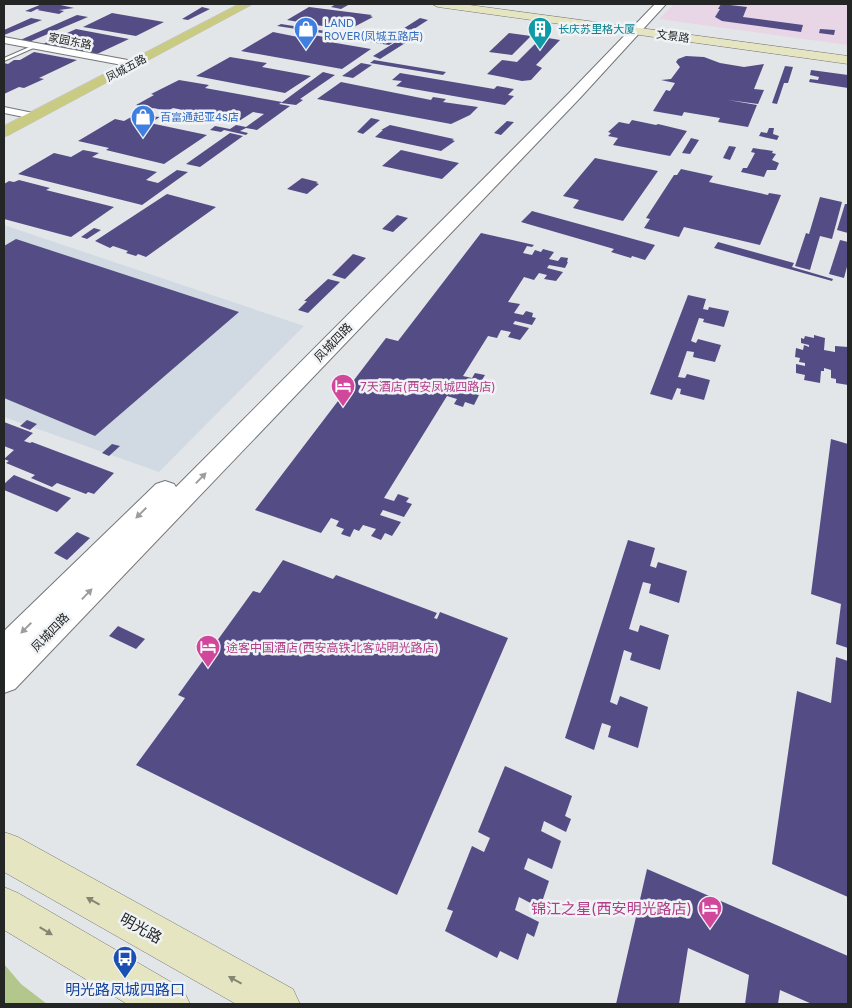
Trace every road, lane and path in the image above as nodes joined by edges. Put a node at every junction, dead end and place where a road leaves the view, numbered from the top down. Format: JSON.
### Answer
{"nodes":[{"id":1,"x":238,"y":4,"type":"edge"},
{"id":2,"x":247,"y":4,"type":"edge"},
{"id":3,"x":438,"y":4,"type":"edge"},
{"id":4,"x":504,"y":4,"type":"edge"},
{"id":5,"x":661,"y":4,"type":"edge"},
{"id":6,"x":638,"y":22,"type":"edge"},
{"id":7,"x":4,"y":40,"type":"edge"},
{"id":8,"x":36,"y":46,"type":"junction"},
{"id":9,"x":848,"y":50,"type":"edge"},
{"id":10,"x":4,"y":60,"type":"edge"},
{"id":11,"x":848,"y":60,"type":"edge"},
{"id":12,"x":128,"y":63,"type":"junction"},
{"id":13,"x":4,"y":110,"type":"edge"},
{"id":14,"x":28,"y":115,"type":"junction"},
{"id":15,"x":4,"y":123,"type":"edge"},
{"id":16,"x":4,"y":132,"type":"edge"},
{"id":17,"x":4,"y":650,"type":"edge"},
{"id":18,"x":4,"y":679,"type":"edge"},
{"id":19,"x":4,"y":851,"type":"edge"},
{"id":20,"x":4,"y":906,"type":"edge"},
{"id":21,"x":168,"y":1004,"type":"edge"},
{"id":22,"x":278,"y":1004,"type":"edge"}],
"edges":[{"from":1,"to":12,"type":"main road","name":"凤城五路"},
{"from":2,"to":12,"type":"main road","name":"凤城五路"},
{"from":3,"to":6,"type":"main road","name":"文景路"},
{"from":4,"to":6,"type":"main road","name":"文景路"},
{"from":5,"to":6,"type":"street","name":"凤城四路"},
{"from":6,"to":9,"type":"main road","name":"文景路"},
{"from":6,"to":11,"type":"main road","name":"文景路"},
{"from":6,"to":17,"type":"street","name":"凤城四路","one_way":true},
{"from":18,"to":6,"type":"street","name":"凤城四路","one_way":true},
{"from":7,"to":8,"type":"street","name":"家园东路"},
{"from":8,"to":10,"type":"lane"},
{"from":8,"to":12,"type":"street","name":"家园东路"},
{"from":12,"to":14,"type":"main road","name":"凤城五路"},
{"from":13,"to":14,"type":"street"},
{"from":14,"to":15,"type":"main road","name":"凤城五路"},
{"from":14,"to":16,"type":"main road","name":"凤城五路"},
{"from":22,"to":19,"type":"main road","name":"明光路","one_way":true},
{"from":20,"to":21,"type":"main road","one_way":true}]}
